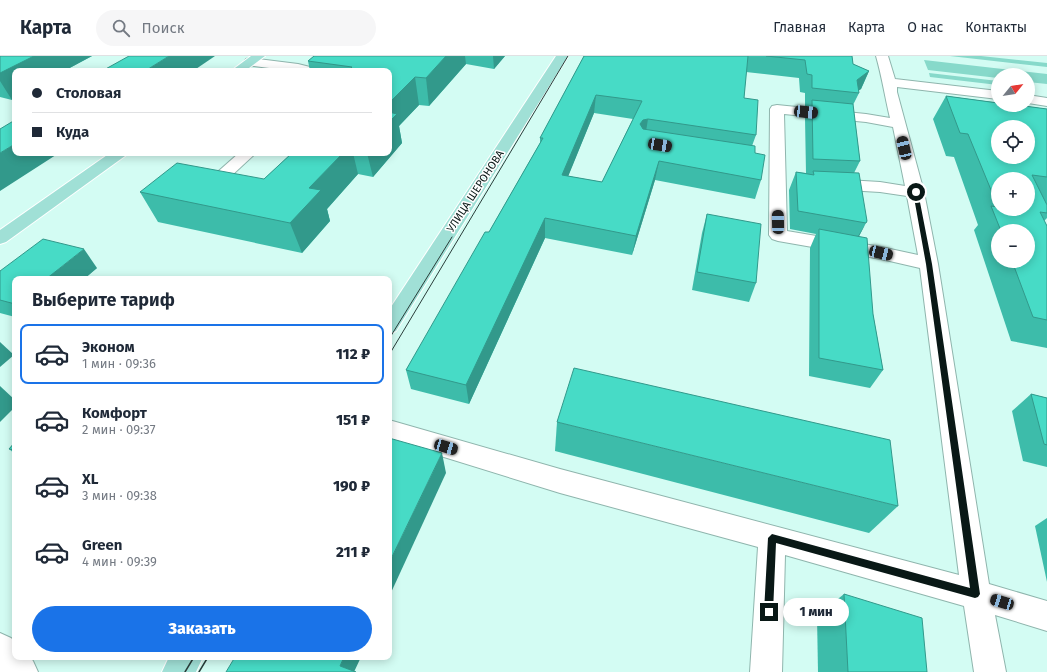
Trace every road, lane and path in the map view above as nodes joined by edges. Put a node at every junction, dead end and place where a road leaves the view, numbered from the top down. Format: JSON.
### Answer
{"nodes":[{"id":1,"x":562,"y":56,"type":"edge"},
{"id":2,"x":882,"y":56,"type":"edge"},
{"id":3,"x":254,"y":59,"type":"edge"},
{"id":4,"x":241,"y":68,"type":"edge"},
{"id":5,"x":298,"y":68,"type":"edge"},
{"id":6,"x":890,"y":82,"type":"junction"},
{"id":7,"x":991,"y":94,"type":"edge"},
{"id":8,"x":1035,"y":100,"type":"edge"},
{"id":9,"x":1047,"y":102,"type":"edge"},
{"id":10,"x":898,"y":118,"type":"junction"},
{"id":11,"x":116,"y":156,"type":"edge"},
{"id":12,"x":245,"y":156,"type":"edge"},
{"id":13,"x":817,"y":183,"type":"edge"},
{"id":14,"x":210,"y":187,"type":"edge"},
{"id":15,"x":916,"y":192,"type":"junction"},
{"id":16,"x":0,"y":238,"type":"edge"},
{"id":17,"x":929,"y":264,"type":"junction"},
{"id":18,"x":392,"y":321,"type":"edge"},
{"id":19,"x":392,"y":431,"type":"edge"},
{"id":20,"x":772,"y":538,"type":"junction"},
{"id":21,"x":975,"y":594,"type":"junction"},
{"id":22,"x":1047,"y":616,"type":"edge"},
{"id":23,"x":0,"y":649,"type":"edge"},
{"id":24,"x":185,"y":660,"type":"edge"},
{"id":25,"x":22,"y":672,"type":"edge"},
{"id":26,"x":178,"y":672,"type":"edge"},
{"id":27,"x":766,"y":672,"type":"edge"},
{"id":28,"x":990,"y":672,"type":"edge"}],
"edges":[{"from":1,"to":18,"type":"main road","name":"УЛИЦА ШЕРОНОВА"},
{"from":2,"to":6,"type":"street"},
{"from":3,"to":4,"type":"main road"},
{"from":3,"to":5,"type":"street"},
{"from":6,"to":7,"type":"street"},
{"from":6,"to":10,"type":"street"},
{"from":8,"to":9,"type":"street"},
{"from":10,"to":15,"type":"street"},
{"from":10,"to":17,"type":"street"},
{"from":11,"to":16,"type":"main road"},
{"from":12,"to":14,"type":"street"},
{"from":13,"to":15,"type":"street"},
{"from":15,"to":17,"type":"street"},
{"from":17,"to":21,"type":"street"},
{"from":19,"to":20,"type":"street"},
{"from":20,"to":21,"type":"street"},
{"from":20,"to":27,"type":"street"},
{"from":21,"to":22,"type":"street"},
{"from":21,"to":28,"type":"street"},
{"from":23,"to":25,"type":"street"},
{"from":24,"to":26,"type":"main road"}]}
